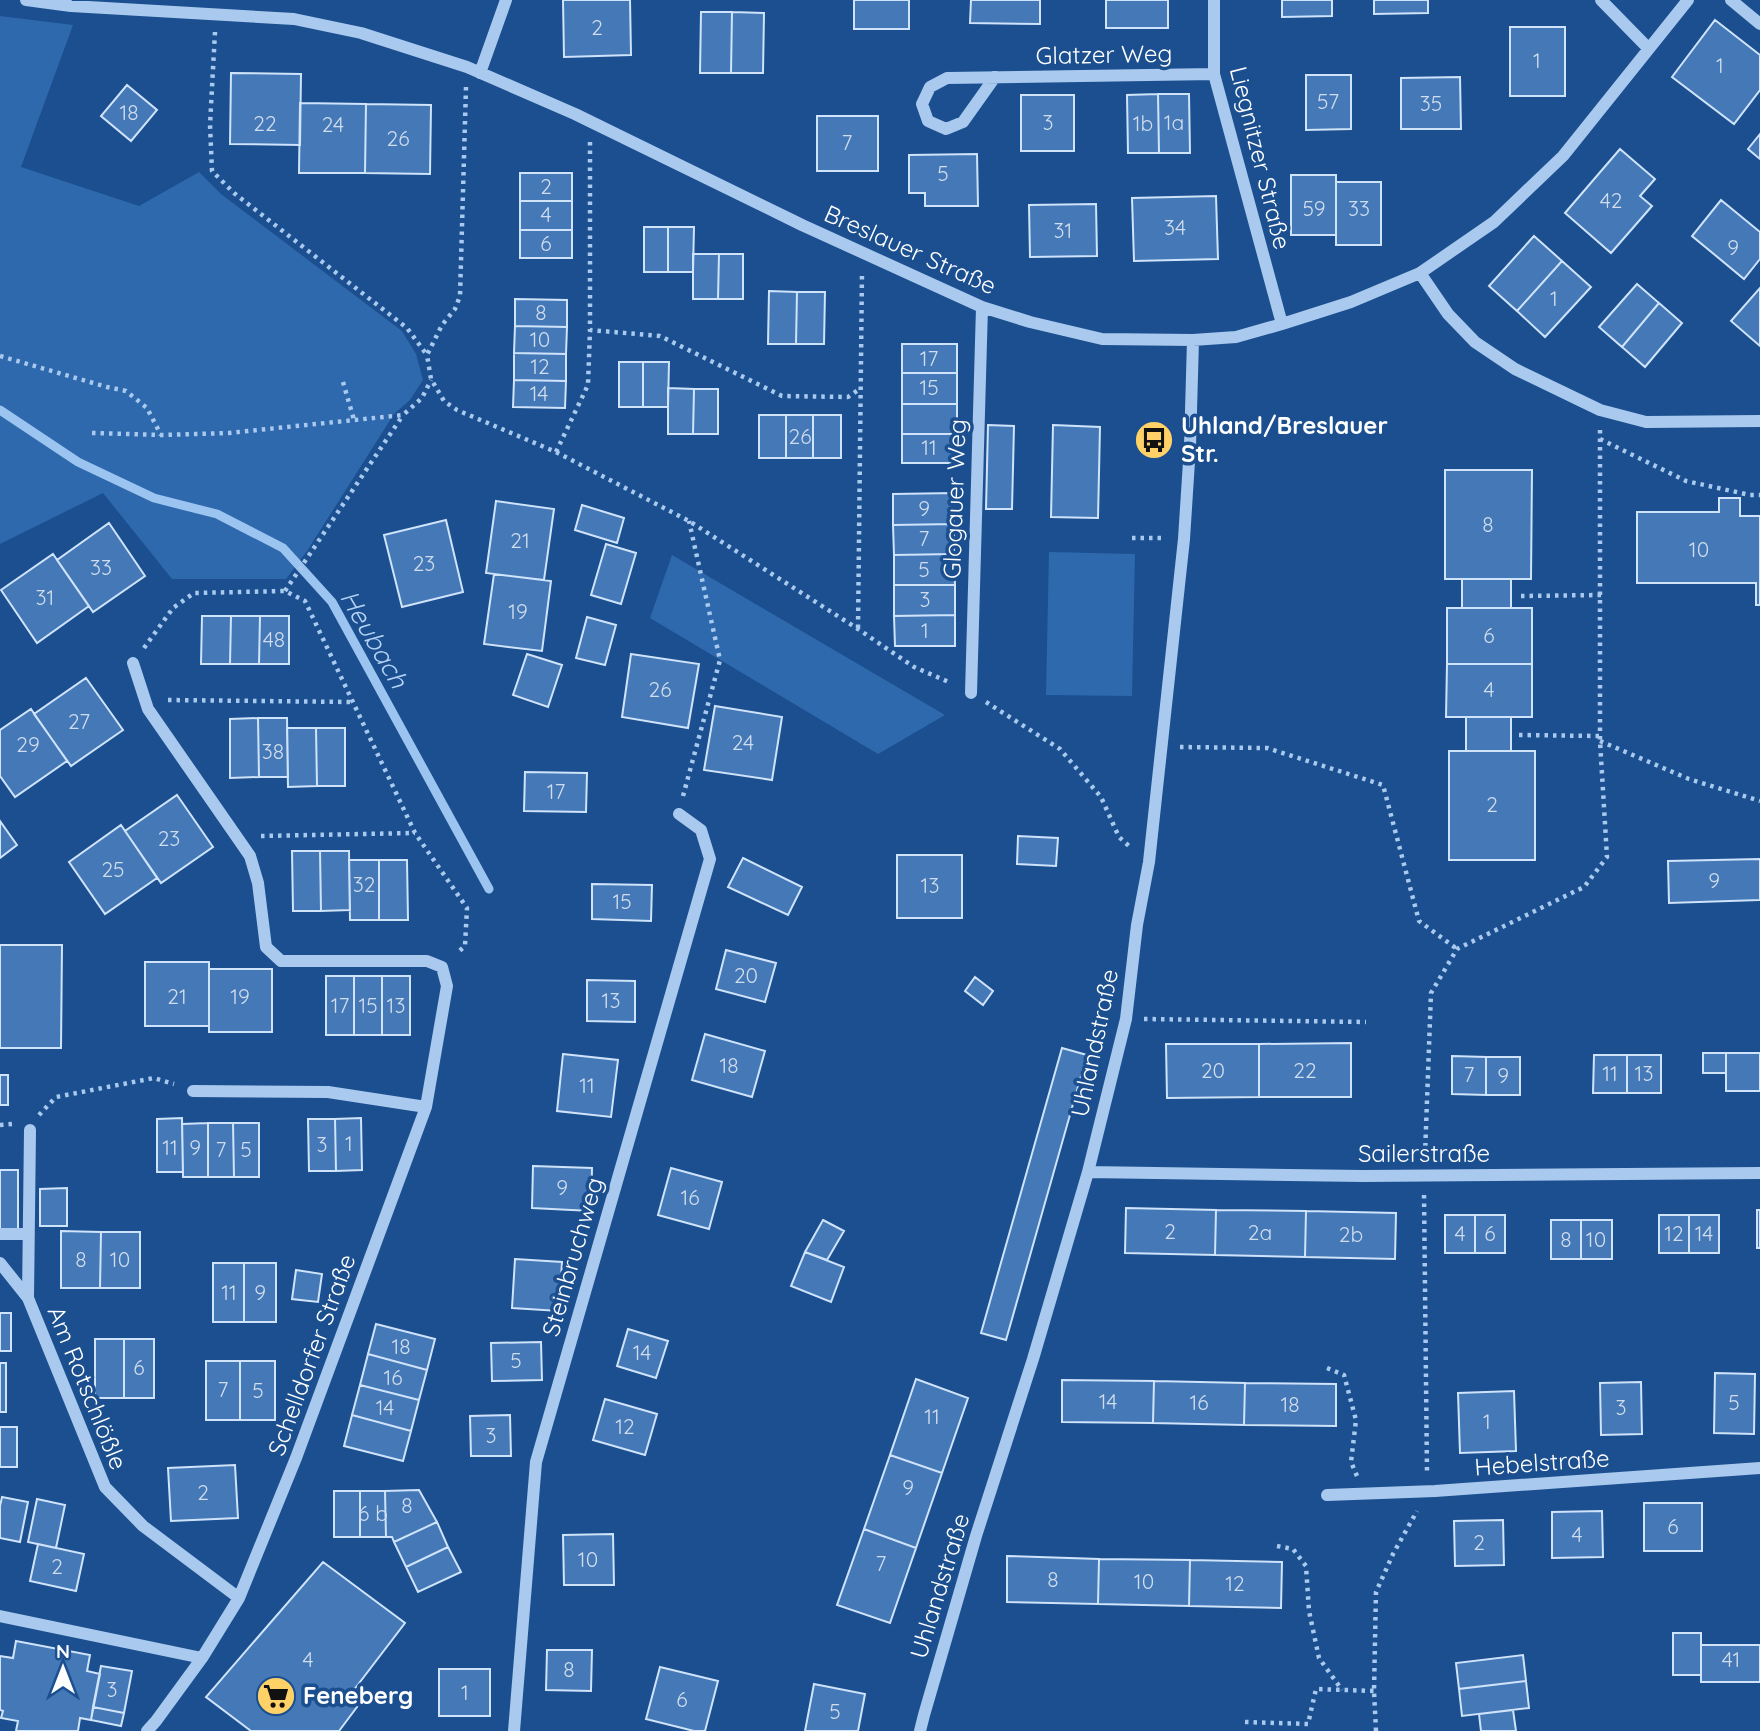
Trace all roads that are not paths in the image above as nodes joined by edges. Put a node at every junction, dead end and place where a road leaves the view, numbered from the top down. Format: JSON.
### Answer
{"nodes":[{"id":1,"x":26,"y":0,"type":"edge"},
{"id":2,"x":506,"y":0,"type":"edge"},
{"id":3,"x":1214,"y":0,"type":"edge"},
{"id":4,"x":1601,"y":0,"type":"edge"},
{"id":5,"x":1688,"y":0,"type":"edge"},
{"id":6,"x":1731,"y":0,"type":"edge"},
{"id":7,"x":1760,"y":24,"type":"edge"},
{"id":8,"x":1648,"y":48,"type":"junction"},
{"id":9,"x":480,"y":73,"type":"junction"},
{"id":10,"x":1214,"y":74,"type":"junction"},
{"id":11,"x":995,"y":78,"type":"junction"},
{"id":12,"x":1420,"y":273,"type":"junction"},
{"id":13,"x":982,"y":307,"type":"junction"},
{"id":14,"x":1282,"y":324,"type":"junction"},
{"id":15,"x":1194,"y":340,"type":"junction"},
{"id":16,"x":1760,"y":421,"type":"edge"},
{"id":17,"x":133,"y":663,"type":"road end"},
{"id":18,"x":971,"y":693,"type":"road end"},
{"id":19,"x":679,"y":814,"type":"road end"},
{"id":20,"x":193,"y":1091,"type":"road end"},
{"id":21,"x":426,"y":1107,"type":"junction"},
{"id":22,"x":30,"y":1130,"type":"road end"},
{"id":23,"x":1088,"y":1172,"type":"junction"},
{"id":24,"x":1760,"y":1173,"type":"edge"},
{"id":25,"x":0,"y":1234,"type":"edge"},
{"id":26,"x":28,"y":1234,"type":"junction"},
{"id":27,"x":0,"y":1263,"type":"edge"},
{"id":28,"x":28,"y":1298,"type":"junction"},
{"id":29,"x":1760,"y":1468,"type":"edge"},
{"id":30,"x":1327,"y":1495,"type":"dead end"},
{"id":31,"x":239,"y":1598,"type":"junction"},
{"id":32,"x":0,"y":1616,"type":"edge"},
{"id":33,"x":202,"y":1658,"type":"junction"},
{"id":34,"x":147,"y":1731,"type":"edge"},
{"id":35,"x":514,"y":1731,"type":"edge"},
{"id":36,"x":920,"y":1731,"type":"edge"}],
"edges":[{"from":1,"to":9,"type":"street","name":"Breslauer Straße"},
{"from":2,"to":9,"type":"street"},
{"from":3,"to":10,"type":"street","name":"Liegnitzer Straße"},
{"from":4,"to":8,"type":"street"},
{"from":5,"to":8,"type":"street","name":"Breslauer Straße"},
{"from":6,"to":7,"type":"street"},
{"from":8,"to":12,"type":"street","name":"Breslauer Straße"},
{"from":9,"to":13,"type":"street","name":"Breslauer Straße"},
{"from":10,"to":11,"type":"street","name":"Glatzer Weg"},
{"from":10,"to":14,"type":"street","name":"Liegnitzer Straße"},
{"from":11,"to":11,"type":"street","name":"Glatzer Weg"},
{"from":12,"to":14,"type":"street","name":"Breslauer Straße"},
{"from":12,"to":16,"type":"street"},
{"from":13,"to":15,"type":"street","name":"Breslauer Straße"},
{"from":13,"to":18,"type":"street","name":"Glogauer Weg"},
{"from":14,"to":15,"type":"street","name":"Breslauer Straße"},
{"from":15,"to":23,"type":"street","name":"Uhlandstraße"},
{"from":17,"to":21,"type":"street","name":"Schelldorfer Straße"},
{"from":19,"to":35,"type":"street","name":"Steinbruchweg"},
{"from":20,"to":21,"type":"street"},
{"from":21,"to":31,"type":"street","name":"Schelldorfer Straße"},
{"from":22,"to":26,"type":"street","name":"Am Rotschlößle"},
{"from":23,"to":24,"type":"street","name":"Sailerstraße"},
{"from":23,"to":36,"type":"street","name":"Uhlandstraße"},
{"from":25,"to":26,"type":"street"},
{"from":26,"to":28,"type":"street","name":"Am Rotschlößle"},
{"from":27,"to":28,"type":"street"},
{"from":28,"to":31,"type":"street","name":"Am Rotschlößle"},
{"from":29,"to":30,"type":"street","name":"Hebelstraße"},
{"from":31,"to":33,"type":"street","name":"Schelldorfer Straße"},
{"from":32,"to":33,"type":"street"},
{"from":33,"to":34,"type":"street","name":"Schelldorfer Straße"}]}
